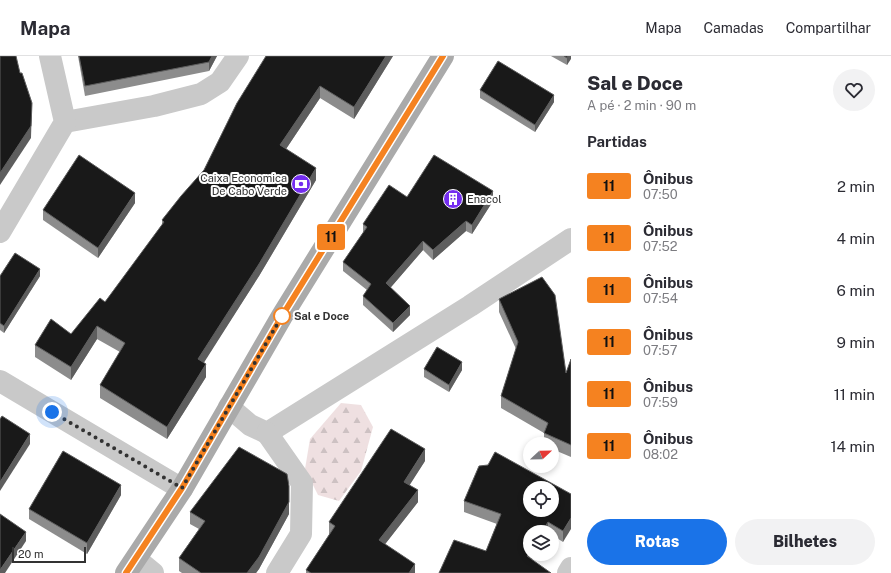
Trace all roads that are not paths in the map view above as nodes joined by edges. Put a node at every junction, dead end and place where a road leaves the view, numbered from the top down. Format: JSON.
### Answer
{"nodes":[{"id":1,"x":50,"y":56,"type":"edge"},
{"id":2,"x":238,"y":56,"type":"edge"},
{"id":3,"x":443,"y":56,"type":"edge"},
{"id":4,"x":65,"y":122,"type":"junction"},
{"id":5,"x":0,"y":232,"type":"edge"},
{"id":6,"x":571,"y":239,"type":"edge"},
{"id":7,"x":0,"y":381,"type":"edge"},
{"id":8,"x":229,"y":407,"type":"junction"},
{"id":9,"x":267,"y":433,"type":"junction"},
{"id":10,"x":182,"y":488,"type":"junction"},
{"id":11,"x":131,"y":566,"type":"edge"},
{"id":12,"x":571,"y":568,"type":"edge"},
{"id":13,"x":153,"y":573,"type":"edge"},
{"id":14,"x":277,"y":573,"type":"edge"},
{"id":15,"x":568,"y":573,"type":"edge"}],
"edges":[{"from":1,"to":4,"type":"street"},
{"from":2,"to":4,"type":"street"},
{"from":3,"to":8,"type":"main road"},
{"from":4,"to":5,"type":"street"},
{"from":6,"to":9,"type":"street"},
{"from":7,"to":10,"type":"street"},
{"from":8,"to":9,"type":"street"},
{"from":8,"to":10,"type":"main road"},
{"from":9,"to":14,"type":"street"},
{"from":10,"to":11,"type":"main road"},
{"from":11,"to":13,"type":"street"},
{"from":12,"to":15,"type":"street"}]}
